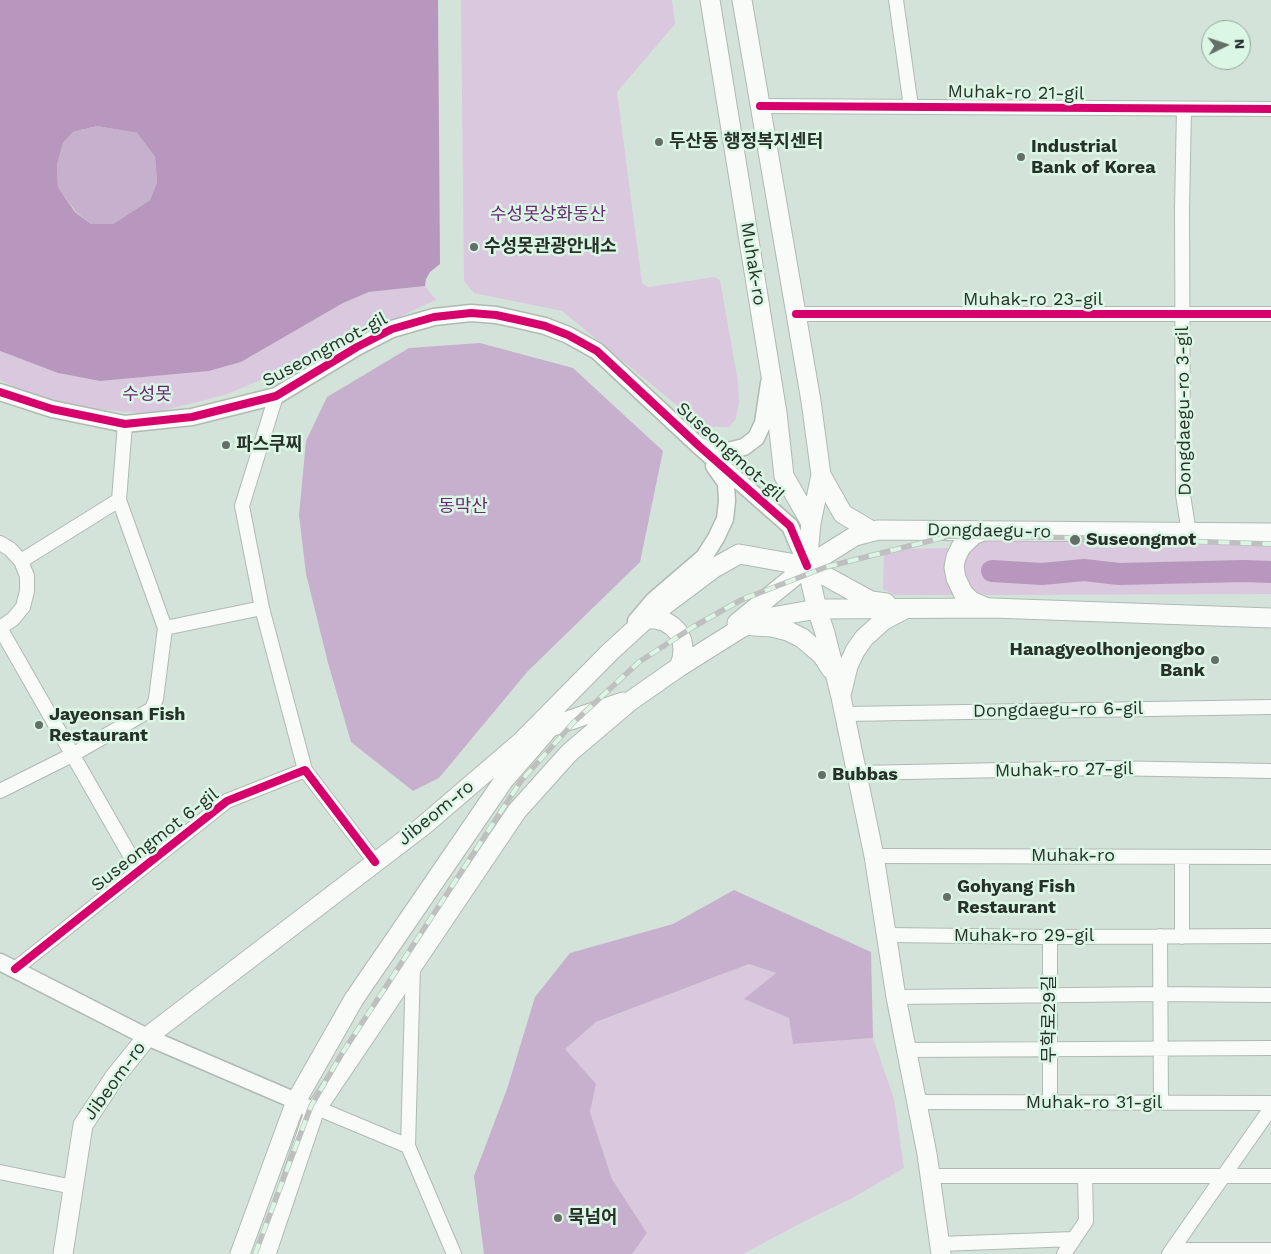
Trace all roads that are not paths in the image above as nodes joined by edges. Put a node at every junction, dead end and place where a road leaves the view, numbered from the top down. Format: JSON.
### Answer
{"nodes":[{"id":1,"x":710,"y":0,"type":"edge"},
{"id":2,"x":742,"y":0,"type":"edge"},
{"id":3,"x":896,"y":0,"type":"edge"},
{"id":4,"x":760,"y":106,"type":"junction"},
{"id":5,"x":911,"y":107,"type":"junction"},
{"id":6,"x":1184,"y":109,"type":"junction"},
{"id":7,"x":1271,"y":109,"type":"edge"},
{"id":8,"x":796,"y":314,"type":"junction"},
{"id":9,"x":1182,"y":314,"type":"junction"},
{"id":10,"x":1271,"y":314,"type":"edge"},
{"id":11,"x":770,"y":374,"type":"junction"},
{"id":12,"x":0,"y":392,"type":"edge"},
{"id":13,"x":276,"y":396,"type":"junction"},
{"id":14,"x":125,"y":424,"type":"junction"},
{"id":15,"x":699,"y":446,"type":"junction"},
{"id":16,"x":821,"y":475,"type":"junction"},
{"id":17,"x":119,"y":500,"type":"junction"},
{"id":18,"x":811,"y":522,"type":"junction"},
{"id":19,"x":872,"y":531,"type":"junction"},
{"id":20,"x":983,"y":531,"type":"junction"},
{"id":21,"x":1189,"y":533,"type":"junction"},
{"id":22,"x":1271,"y":533,"type":"edge"},
{"id":23,"x":0,"y":543,"type":"edge"},
{"id":24,"x":21,"y":561,"type":"junction"},
{"id":25,"x":807,"y":566,"type":"junction"},
{"id":26,"x":262,"y":608,"type":"junction"},
{"id":27,"x":817,"y":608,"type":"junction"},
{"id":28,"x":909,"y":608,"type":"junction"},
{"id":29,"x":992,"y":608,"type":"junction"},
{"id":30,"x":1271,"y":618,"type":"edge"},
{"id":31,"x":646,"y":619,"type":"junction"},
{"id":32,"x":0,"y":628,"type":"edge"},
{"id":33,"x":165,"y":628,"type":"junction"},
{"id":34,"x":741,"y":628,"type":"junction"},
{"id":35,"x":611,"y":651,"type":"junction"},
{"id":36,"x":701,"y":653,"type":"junction"},
{"id":37,"x":679,"y":667,"type":"junction"},
{"id":38,"x":836,"y":676,"type":"junction"},
{"id":39,"x":636,"y":697,"type":"junction"},
{"id":40,"x":843,"y":706,"type":"junction"},
{"id":41,"x":1271,"y":706,"type":"edge"},
{"id":42,"x":72,"y":755,"type":"junction"},
{"id":43,"x":304,"y":770,"type":"junction"},
{"id":44,"x":1271,"y":771,"type":"edge"},
{"id":45,"x":857,"y":774,"type":"junction"},
{"id":46,"x":0,"y":791,"type":"edge"},
{"id":47,"x":874,"y":856,"type":"junction"},
{"id":48,"x":1182,"y":857,"type":"junction"},
{"id":49,"x":1271,"y":857,"type":"edge"},
{"id":50,"x":375,"y":862,"type":"junction"},
{"id":51,"x":139,"y":871,"type":"junction"},
{"id":52,"x":887,"y":935,"type":"junction"},
{"id":53,"x":1160,"y":936,"type":"junction"},
{"id":54,"x":1271,"y":936,"type":"edge"},
{"id":55,"x":1050,"y":937,"type":"junction"},
{"id":56,"x":1182,"y":937,"type":"junction"},
{"id":57,"x":8,"y":965,"type":"edge"},
{"id":58,"x":413,"y":965,"type":"junction"},
{"id":59,"x":1160,"y":994,"type":"junction"},
{"id":60,"x":1050,"y":995,"type":"junction"},
{"id":61,"x":1271,"y":995,"type":"edge"},
{"id":62,"x":896,"y":997,"type":"junction"},
{"id":63,"x":147,"y":1037,"type":"junction"},
{"id":64,"x":1160,"y":1047,"type":"junction"},
{"id":65,"x":1050,"y":1048,"type":"junction"},
{"id":66,"x":1271,"y":1048,"type":"edge"},
{"id":67,"x":906,"y":1050,"type":"junction"},
{"id":68,"x":296,"y":1101,"type":"junction"},
{"id":69,"x":916,"y":1102,"type":"junction"},
{"id":70,"x":1050,"y":1102,"type":"junction"},
{"id":71,"x":1161,"y":1103,"type":"junction"},
{"id":72,"x":1271,"y":1103,"type":"edge"},
{"id":73,"x":1271,"y":1108,"type":"edge"},
{"id":74,"x":315,"y":1110,"type":"junction"},
{"id":75,"x":408,"y":1146,"type":"junction"},
{"id":76,"x":0,"y":1172,"type":"edge"},
{"id":77,"x":1225,"y":1175,"type":"junction"},
{"id":78,"x":930,"y":1176,"type":"junction"},
{"id":79,"x":1085,"y":1176,"type":"junction"},
{"id":80,"x":1271,"y":1176,"type":"edge"},
{"id":81,"x":73,"y":1187,"type":"junction"},
{"id":82,"x":1074,"y":1239,"type":"junction"},
{"id":83,"x":940,"y":1249,"type":"edge"},
{"id":84,"x":1271,"y":1250,"type":"edge"},
{"id":85,"x":1170,"y":1252,"type":"edge"},
{"id":86,"x":63,"y":1254,"type":"edge"},
{"id":87,"x":240,"y":1254,"type":"edge"},
{"id":88,"x":266,"y":1254,"type":"edge"},
{"id":89,"x":454,"y":1254,"type":"edge"},
{"id":90,"x":1064,"y":1254,"type":"edge"}],
"edges":[{"from":1,"to":11,"type":"main road","name":"Muhak-ro"},
{"from":2,"to":4,"type":"main road","name":"Muhak-ro"},
{"from":3,"to":5,"type":"street"},
{"from":4,"to":5,"type":"street","name":"Muhak-ro 21-gil"},
{"from":4,"to":8,"type":"main road","name":"Muhak-ro"},
{"from":5,"to":6,"type":"street","name":"Muhak-ro 21-gil"},
{"from":6,"to":7,"type":"street","name":"Muhak-ro 21-gil"},
{"from":6,"to":9,"type":"street","name":"Dongdaegu-ro 3-gil"},
{"from":8,"to":9,"type":"street","name":"Muhak-ro 23-gil"},
{"from":8,"to":16,"type":"main road","name":"Muhak-ro"},
{"from":9,"to":10,"type":"street","name":"Muhak-ro 23-gil"},
{"from":9,"to":21,"type":"street","name":"Dongdaegu-ro 3-gil"},
{"from":11,"to":15,"type":"street"},
{"from":11,"to":18,"type":"main road","name":"Muhak-ro"},
{"from":12,"to":14,"type":"street","name":"Suseongmot-gil"},
{"from":13,"to":14,"type":"street","name":"Suseongmot-gil"},
{"from":13,"to":15,"type":"street","name":"Suseongmot-gil"},
{"from":13,"to":26,"type":"street"},
{"from":14,"to":17,"type":"street"},
{"from":15,"to":25,"type":"street","name":"Suseongmot-gil"},
{"from":15,"to":35,"type":"street"},
{"from":16,"to":18,"type":"main road","name":"Muhak-ro"},
{"from":16,"to":19,"type":"main road"},
{"from":17,"to":24,"type":"street"},
{"from":17,"to":33,"type":"street"},
{"from":18,"to":25,"type":"main road","name":"Muhak-ro"},
{"from":19,"to":20,"type":"main road","name":"Dongdaegu-ro"},
{"from":19,"to":25,"type":"main road","name":"Dongdaegu-ro"},
{"from":20,"to":21,"type":"main road","name":"Dongdaegu-ro"},
{"from":20,"to":29,"type":"main road"},
{"from":21,"to":22,"type":"main road","name":"Dongdaegu-ro"},
{"from":23,"to":24,"type":"street"},
{"from":24,"to":32,"type":"street"},
{"from":25,"to":27,"type":"main road","name":"Muhak-ro"},
{"from":25,"to":28,"type":"main road","name":"Jibeom-ro"},
{"from":25,"to":31,"type":"main road","name":"Jibeom-ro"},
{"from":25,"to":36,"type":"main road"},
{"from":26,"to":33,"type":"street"},
{"from":26,"to":43,"type":"street"},
{"from":27,"to":28,"type":"main road"},
{"from":27,"to":34,"type":"main road"},
{"from":27,"to":38,"type":"main road","name":"Muhak-ro"},
{"from":28,"to":29,"type":"main road"},
{"from":28,"to":40,"type":"main road"},
{"from":29,"to":30,"type":"main road"},
{"from":31,"to":35,"type":"main road","name":"Jibeom-ro"},
{"from":31,"to":37,"type":"main road"},
{"from":32,"to":42,"type":"street"},
{"from":33,"to":42,"type":"street"},
{"from":34,"to":36,"type":"main road"},
{"from":34,"to":38,"type":"main road"},
{"from":35,"to":50,"type":"main road","name":"Jibeom-ro"},
{"from":36,"to":37,"type":"main road"},
{"from":37,"to":39,"type":"main road"},
{"from":38,"to":40,"type":"main road","name":"Muhak-ro"},
{"from":39,"to":58,"type":"main road"},
{"from":39,"to":68,"type":"main road"},
{"from":40,"to":41,"type":"street","name":"Dongdaegu-ro 6-gil"},
{"from":40,"to":45,"type":"main road","name":"Muhak-ro"},
{"from":42,"to":46,"type":"street"},
{"from":42,"to":51,"type":"street"},
{"from":43,"to":50,"type":"street"},
{"from":43,"to":51,"type":"street","name":"Suseongmot 6-gil"},
{"from":44,"to":45,"type":"street","name":"Muhak-ro 27-gil"},
{"from":45,"to":47,"type":"main road","name":"Muhak-ro"},
{"from":47,"to":48,"type":"street","name":"Muhak-ro"},
{"from":47,"to":52,"type":"main road","name":"Muhak-ro"},
{"from":48,"to":49,"type":"street","name":"Muhak-ro"},
{"from":48,"to":56,"type":"street"},
{"from":50,"to":63,"type":"main road","name":"Jibeom-ro"},
{"from":51,"to":57,"type":"street","name":"Suseongmot 6-gil"},
{"from":52,"to":55,"type":"street","name":"Muhak-ro 29-gil"},
{"from":52,"to":62,"type":"main road","name":"Muhak-ro"},
{"from":53,"to":55,"type":"street","name":"Muhak-ro 29-gil"},
{"from":53,"to":56,"type":"street","name":"Muhak-ro 29-gil"},
{"from":53,"to":59,"type":"street"},
{"from":54,"to":56,"type":"street","name":"Muhak-ro 29-gil"},
{"from":55,"to":60,"type":"street","name":"무학로29길"},
{"from":57,"to":63,"type":"street"},
{"from":58,"to":74,"type":"main road"},
{"from":58,"to":75,"type":"street"},
{"from":59,"to":60,"type":"street"},
{"from":59,"to":61,"type":"street"},
{"from":59,"to":64,"type":"street"},
{"from":60,"to":62,"type":"street"},
{"from":60,"to":65,"type":"street","name":"무학로29길"},
{"from":62,"to":67,"type":"main road","name":"Muhak-ro"},
{"from":63,"to":68,"type":"street"},
{"from":63,"to":81,"type":"main road","name":"Jibeom-ro"},
{"from":64,"to":65,"type":"street"},
{"from":64,"to":66,"type":"street"},
{"from":64,"to":71,"type":"street"},
{"from":65,"to":67,"type":"street"},
{"from":65,"to":70,"type":"street","name":"무학로29길"},
{"from":67,"to":69,"type":"main road","name":"Muhak-ro"},
{"from":68,"to":74,"type":"street"},
{"from":68,"to":87,"type":"main road"},
{"from":69,"to":70,"type":"street","name":"Muhak-ro 31-gil"},
{"from":69,"to":78,"type":"main road","name":"Muhak-ro"},
{"from":70,"to":71,"type":"street","name":"Muhak-ro 31-gil"},
{"from":71,"to":72,"type":"street","name":"Muhak-ro 31-gil"},
{"from":73,"to":77,"type":"street"},
{"from":74,"to":75,"type":"street"},
{"from":74,"to":88,"type":"main road"},
{"from":75,"to":89,"type":"street"},
{"from":76,"to":81,"type":"street"},
{"from":77,"to":79,"type":"street"},
{"from":77,"to":80,"type":"street"},
{"from":77,"to":85,"type":"street"},
{"from":78,"to":79,"type":"street"},
{"from":78,"to":83,"type":"main road","name":"Muhak-ro"},
{"from":79,"to":82,"type":"street"},
{"from":81,"to":86,"type":"main road","name":"Jibeom-ro"},
{"from":82,"to":83,"type":"street","name":"Muhak-ro"},
{"from":82,"to":90,"type":"street"},
{"from":84,"to":85,"type":"street"}]}
